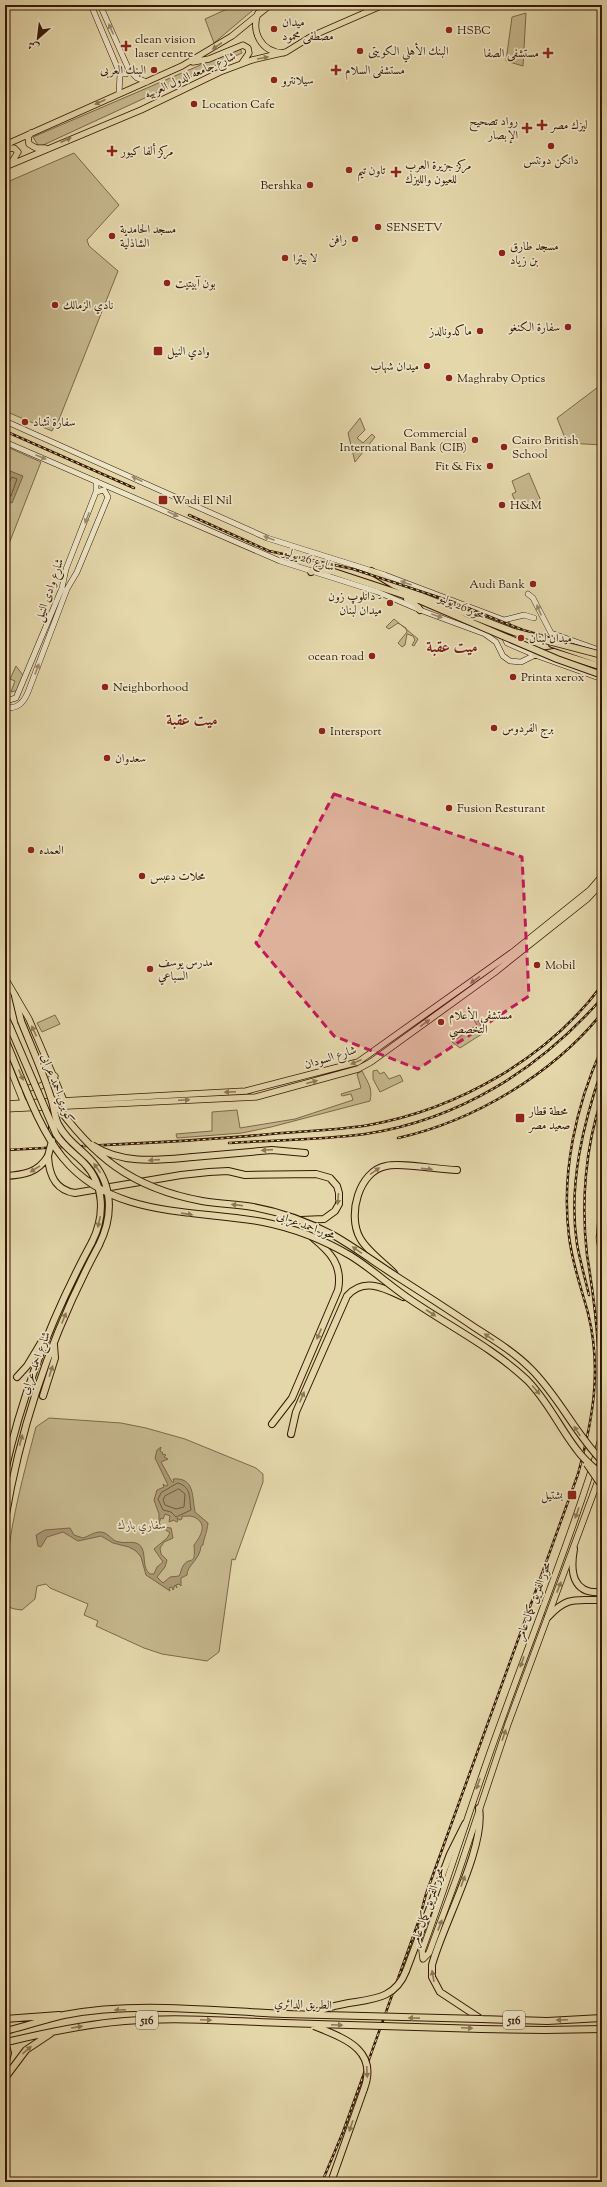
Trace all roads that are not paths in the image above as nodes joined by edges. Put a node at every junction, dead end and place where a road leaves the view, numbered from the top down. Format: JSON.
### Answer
{"nodes":[{"id":1,"x":91,"y":5,"type":"edge"},
{"id":2,"x":100,"y":5,"type":"edge"},
{"id":3,"x":270,"y":5,"type":"edge"},
{"id":4,"x":382,"y":5,"type":"edge"},
{"id":5,"x":258,"y":13,"type":"junction"},
{"id":6,"x":285,"y":53,"type":"junction"},
{"id":7,"x":189,"y":63,"type":"junction"},
{"id":8,"x":238,"y":65,"type":"junction"},
{"id":9,"x":129,"y":70,"type":"junction"},
{"id":10,"x":120,"y":74,"type":"junction"},
{"id":11,"x":147,"y":82,"type":"junction"},
{"id":12,"x":120,"y":94,"type":"junction"},
{"id":13,"x":31,"y":133,"type":"junction"},
{"id":14,"x":5,"y":145,"type":"edge"},
{"id":15,"x":48,"y":148,"type":"junction"},
{"id":16,"x":5,"y":149,"type":"edge"},
{"id":17,"x":11,"y":164,"type":"junction"},
{"id":18,"x":5,"y":167,"type":"edge"},
{"id":19,"x":5,"y":422,"type":"edge"},
{"id":20,"x":5,"y":442,"type":"edge"},
{"id":21,"x":96,"y":481,"type":"junction"},
{"id":22,"x":96,"y":492,"type":"junction"},
{"id":23,"x":371,"y":571,"type":"junction"},
{"id":24,"x":311,"y":572,"type":"junction"},
{"id":25,"x":382,"y":587,"type":"junction"},
{"id":26,"x":528,"y":594,"type":"dead end"},
{"id":27,"x":420,"y":598,"type":"junction"},
{"id":28,"x":420,"y":610,"type":"junction"},
{"id":29,"x":483,"y":613,"type":"junction"},
{"id":30,"x":534,"y":618,"type":"dead end"},
{"id":31,"x":508,"y":625,"type":"dead end"},
{"id":32,"x":476,"y":630,"type":"junction"},
{"id":33,"x":545,"y":639,"type":"dead end"},
{"id":34,"x":554,"y":649,"type":"junction"},
{"id":35,"x":602,"y":651,"type":"edge"},
{"id":36,"x":602,"y":655,"type":"edge"},
{"id":37,"x":535,"y":656,"type":"junction"},
{"id":38,"x":602,"y":661,"type":"edge"},
{"id":39,"x":602,"y":667,"type":"edge"},
{"id":40,"x":602,"y":675,"type":"edge"},
{"id":41,"x":602,"y":679,"type":"edge"},
{"id":42,"x":21,"y":689,"type":"junction"},
{"id":43,"x":28,"y":692,"type":"junction"},
{"id":44,"x":7,"y":699,"type":"edge"},
{"id":45,"x":6,"y":707,"type":"edge"},
{"id":46,"x":602,"y":876,"type":"edge"},
{"id":47,"x":602,"y":883,"type":"edge"},
{"id":48,"x":5,"y":978,"type":"edge"},
{"id":49,"x":15,"y":996,"type":"junction"},
{"id":50,"x":5,"y":1016,"type":"edge"},
{"id":51,"x":5,"y":1039,"type":"edge"},
{"id":52,"x":5,"y":1056,"type":"edge"},
{"id":53,"x":325,"y":1071,"type":"junction"},
{"id":54,"x":55,"y":1076,"type":"junction"},
{"id":55,"x":326,"y":1078,"type":"junction"},
{"id":56,"x":18,"y":1088,"type":"junction"},
{"id":57,"x":52,"y":1099,"type":"junction"},
{"id":58,"x":65,"y":1103,"type":"junction"},
{"id":59,"x":5,"y":1104,"type":"edge"},
{"id":60,"x":25,"y":1105,"type":"junction"},
{"id":61,"x":5,"y":1109,"type":"edge"},
{"id":62,"x":52,"y":1124,"type":"junction"},
{"id":63,"x":83,"y":1140,"type":"junction"},
{"id":64,"x":305,"y":1154,"type":"dead end"},
{"id":65,"x":48,"y":1156,"type":"junction"},
{"id":66,"x":457,"y":1170,"type":"dead end"},
{"id":67,"x":5,"y":1176,"type":"edge"},
{"id":68,"x":300,"y":1220,"type":"junction"},
{"id":69,"x":311,"y":1237,"type":"junction"},
{"id":70,"x":92,"y":1242,"type":"joint"},
{"id":71,"x":100,"y":1245,"type":"joint"},
{"id":72,"x":399,"y":1278,"type":"junction"},
{"id":73,"x":410,"y":1299,"type":"junction"},
{"id":74,"x":48,"y":1334,"type":"junction"},
{"id":75,"x":54,"y":1345,"type":"junction"},
{"id":76,"x":17,"y":1377,"type":"dead end"},
{"id":77,"x":43,"y":1396,"type":"dead end"},
{"id":78,"x":272,"y":1424,"type":"dead end"},
{"id":79,"x":291,"y":1434,"type":"dead end"},
{"id":80,"x":602,"y":1436,"type":"edge"},
{"id":81,"x":586,"y":1460,"type":"junction"},
{"id":82,"x":602,"y":1461,"type":"edge"},
{"id":83,"x":602,"y":1470,"type":"edge"},
{"id":84,"x":5,"y":1471,"type":"edge"},
{"id":85,"x":590,"y":1475,"type":"junction"},
{"id":86,"x":600,"y":1477,"type":"edge"},
{"id":87,"x":602,"y":1486,"type":"edge"},
{"id":88,"x":585,"y":1490,"type":"junction"},
{"id":89,"x":594,"y":1493,"type":"junction"},
{"id":90,"x":5,"y":1520,"type":"edge"},
{"id":91,"x":574,"y":1549,"type":"junction"},
{"id":92,"x":602,"y":1592,"type":"edge"},
{"id":93,"x":602,"y":1600,"type":"edge"},
{"id":94,"x":548,"y":1617,"type":"junction"},
{"id":95,"x":479,"y":1808,"type":"junction"},
{"id":96,"x":465,"y":1824,"type":"junction"},
{"id":97,"x":62,"y":2015,"type":"junction"},
{"id":98,"x":309,"y":2015,"type":"junction"},
{"id":99,"x":602,"y":2018,"type":"edge"},
{"id":100,"x":481,"y":2019,"type":"junction"},
{"id":101,"x":5,"y":2020,"type":"edge"},
{"id":102,"x":309,"y":2024,"type":"junction"},
{"id":103,"x":602,"y":2029,"type":"edge"},
{"id":104,"x":6,"y":2030,"type":"edge"},
{"id":105,"x":57,"y":2030,"type":"junction"},
{"id":106,"x":7,"y":2042,"type":"edge"},
{"id":107,"x":5,"y":2065,"type":"edge"},
{"id":108,"x":5,"y":2078,"type":"edge"},
{"id":109,"x":331,"y":2182,"type":"edge"}],
"edges":[{"from":1,"to":10,"type":"main road"},
{"from":9,"to":2,"type":"main road","one_way":true},
{"from":3,"to":5,"type":"main road","name":"شارع جامعه الدول العربيه"},
{"from":4,"to":6,"type":"main road","name":"شارع جامعه الدول العربيه"},
{"from":5,"to":6,"type":"main road"},
{"from":5,"to":7,"type":"main road","name":"شارع جامعه الدول العربيه","one_way":true},
{"from":8,"to":6,"type":"main road","name":"شارع جامعه الدول العربيه","one_way":true},
{"from":7,"to":8,"type":"main road"},
{"from":7,"to":11,"type":"main road","name":"شارع جامعه الدول العربيه"},
{"from":15,"to":8,"type":"main road","name":"شارع جامعه الدول العربيه","one_way":true},
{"from":9,"to":10,"type":"main road"},
{"from":9,"to":11,"type":"main road"},
{"from":10,"to":12,"type":"main road"},
{"from":11,"to":12,"type":"main road","name":"شارع جامعه الدول العربيه"},
{"from":12,"to":13,"type":"main road","name":"شارع جامعه الدول العربيه","one_way":true},
{"from":13,"to":14,"type":"main road","name":"شارع جامعه الدول العربيه"},
{"from":13,"to":15,"type":"main road"},
{"from":15,"to":17,"type":"main road","name":"شارع جامعه الدول العربيه"},
{"from":16,"to":17,"type":"main road"},
{"from":17,"to":18,"type":"main road","name":"شارع جامعه الدول العربيه"},
{"from":23,"to":19,"type":"main road","name":"شارع 26 يوليو","one_way":true},
{"from":20,"to":21,"type":"main road","name":"شارع 26 يوليو","one_way":true},
{"from":21,"to":22,"type":"main road","name":"شارع وادى النيل"},
{"from":21,"to":24,"type":"main road","name":"شارع 26 يوليو","one_way":true},
{"from":22,"to":42,"type":"main road","name":"شارع وادى النيل","one_way":true},
{"from":43,"to":22,"type":"main road","name":"شارع وادى النيل","one_way":true},
{"from":23,"to":27,"type":"highway","name":"محور 26 يوليو"},
{"from":29,"to":23,"type":"main road","name":"شارع 26 يوليو","one_way":true},
{"from":24,"to":25,"type":"highway","name":"محور 26 يوليو"},
{"from":24,"to":28,"type":"main road","name":"شارع 26 يوليو"},
{"from":25,"to":27,"type":"highway","name":"محور 26 يوليو"},
{"from":25,"to":28,"type":"highway"},
{"from":35,"to":26,"type":"main road","one_way":true},
{"from":27,"to":36,"type":"highway","name":"محور 26 يوليو","bridge":true},
{"from":27,"to":40,"type":"highway","name":"محور 26 يوليو","bridge":true},
{"from":28,"to":32,"type":"main road","name":"شارع 26 يوليو","one_way":true},
{"from":29,"to":30,"type":"main road","name":"شارع 26 يوليو"},
{"from":29,"to":32,"type":"main road"},
{"from":31,"to":37,"type":"main road"},
{"from":32,"to":37,"type":"main road","name":"شارع 26 يوليو"},
{"from":33,"to":34,"type":"highway"},
{"from":34,"to":37,"type":"highway"},
{"from":34,"to":38,"type":"highway","bridge":true},
{"from":34,"to":39,"type":"highway"},
{"from":37,"to":41,"type":"main road"},
{"from":42,"to":43,"type":"main road"},
{"from":42,"to":44,"type":"main road","name":"شارع وادى النيل"},
{"from":43,"to":45,"type":"main road","name":"شارع وادى النيل"},
{"from":46,"to":53,"type":"main road","name":"شارع السودان","one_way":true},
{"from":55,"to":47,"type":"main road","name":"شارع السودان","one_way":true},
{"from":48,"to":49,"type":"main road"},
{"from":54,"to":49,"type":"main road","one_way":true},
{"from":49,"to":57,"type":"highway","name":"كوبري احمد عرابى","bridge":true},
{"from":50,"to":62,"type":"highway","name":"كوبري احمد عرابى","bridge":true},
{"from":51,"to":69,"type":"highway","name":"محور احمد عرابى","one_way":true,"bridge":true},
{"from":52,"to":56,"type":"main road"},
{"from":53,"to":55,"type":"main road"},
{"from":53,"to":58,"type":"main road","name":"شارع السودان","one_way":true},
{"from":54,"to":56,"type":"main road"},
{"from":54,"to":58,"type":"main road"},
{"from":58,"to":55,"type":"main road","name":"شارع السودان","one_way":true},
{"from":56,"to":60,"type":"main road"},
{"from":57,"to":63,"type":"highway","name":"محور احمد عرابى","bridge":true},
{"from":71,"to":57,"type":"highway","name":"كوبري احمد عرابى","one_way":true,"bridge":true},
{"from":58,"to":60,"type":"main road","name":"شارع السودان"},
{"from":59,"to":60,"type":"main road","name":"شارع السودان"},
{"from":60,"to":61,"type":"main road","name":"شارع السودان"},
{"from":62,"to":65,"type":"highway","bridge":true},
{"from":62,"to":70,"type":"highway","name":"كوبري احمد عرابى","one_way":true,"bridge":true},
{"from":64,"to":63,"type":"highway","one_way":true,"bridge":true},
{"from":68,"to":63,"type":"highway","name":"محور احمد عرابى","one_way":true,"bridge":true},
{"from":65,"to":67,"type":"highway","one_way":true},
{"from":65,"to":68,"type":"highway","one_way":true,"bridge":true},
{"from":72,"to":66,"type":"highway","one_way":true,"bridge":true},
{"from":72,"to":68,"type":"highway","name":"محور احمد عرابى","one_way":true,"bridge":true},
{"from":69,"to":73,"type":"highway","name":"محور احمد عرابى","bridge":true},
{"from":69,"to":78,"type":"highway","one_way":true},
{"from":70,"to":74,"type":"highway","name":"شارع احمد عرابى"},
{"from":75,"to":71,"type":"highway","name":"شارع احمد عرابى","one_way":true},
{"from":82,"to":72,"type":"highway","name":"محور احمد عرابى","one_way":true,"bridge":true},
{"from":79,"to":73,"type":"highway","one_way":true,"bridge":true},
{"from":73,"to":81,"type":"highway","name":"محور احمد عرابى","one_way":true,"bridge":true},
{"from":74,"to":76,"type":"highway"},
{"from":74,"to":84,"type":"highway","name":"شارع احمد عرابى"},
{"from":77,"to":75,"type":"highway","one_way":true},
{"from":90,"to":75,"type":"highway","name":"شارع احمد عرابى","one_way":true},
{"from":80,"to":85,"type":"main road","name":"محور الفريق كمال عامر"},
{"from":81,"to":86,"type":"highway","name":"محور احمد عرابى","bridge":true},
{"from":81,"to":87,"type":"highway","bridge":true},
{"from":83,"to":86,"type":"main road","name":"محور الفريق كمال عامر"},
{"from":85,"to":86,"type":"main road"},
{"from":85,"to":88,"type":"main road","name":"محور الفريق كمال عامر"},
{"from":86,"to":89,"type":"main road","name":"محور الفريق كمال عامر"},
{"from":88,"to":89,"type":"main road"},
{"from":88,"to":96,"type":"main road","name":"محور الفريق كمال عامر","one_way":true},
{"from":89,"to":91,"type":"main road","name":"محور الفريق كمال عامر"},
{"from":91,"to":92,"type":"highway"},
{"from":94,"to":91,"type":"main road","name":"محور الفريق كمال عامر","one_way":true},
{"from":93,"to":94,"type":"highway"},
{"from":95,"to":94,"type":"main road","name":"محور الفريق كمال عامر","one_way":true},
{"from":96,"to":95,"type":"main road","name":"محور الفريق كمال عامر","one_way":true},
{"from":100,"to":95,"type":"highway","one_way":true},
{"from":96,"to":98,"type":"highway","bridge":true},
{"from":98,"to":97,"type":"highway","name":"الطريق الدائري","number":"516","one_way":true,"bridge":true},
{"from":97,"to":101,"type":"highway"},
{"from":97,"to":104,"type":"highway","name":"الطريق الدائري","number":"516"},
{"from":100,"to":98,"type":"highway","name":"الطريق الدائري","number":"516","one_way":true,"bridge":true},
{"from":99,"to":100,"type":"highway","name":"الطريق الدائري","number":"516","one_way":true},
{"from":102,"to":103,"type":"highway","name":"الطريق الدائري","number":"516","one_way":true,"bridge":true},
{"from":105,"to":102,"type":"highway","name":"الطريق الدائري","number":"516","one_way":true,"bridge":true},
{"from":102,"to":109,"type":"highway","one_way":true,"bridge":true},
{"from":105,"to":106,"type":"highway","name":"الطريق الدائري","number":"516"},
{"from":108,"to":105,"type":"highway","one_way":true},
{"from":106,"to":107,"type":"highway"}]}
